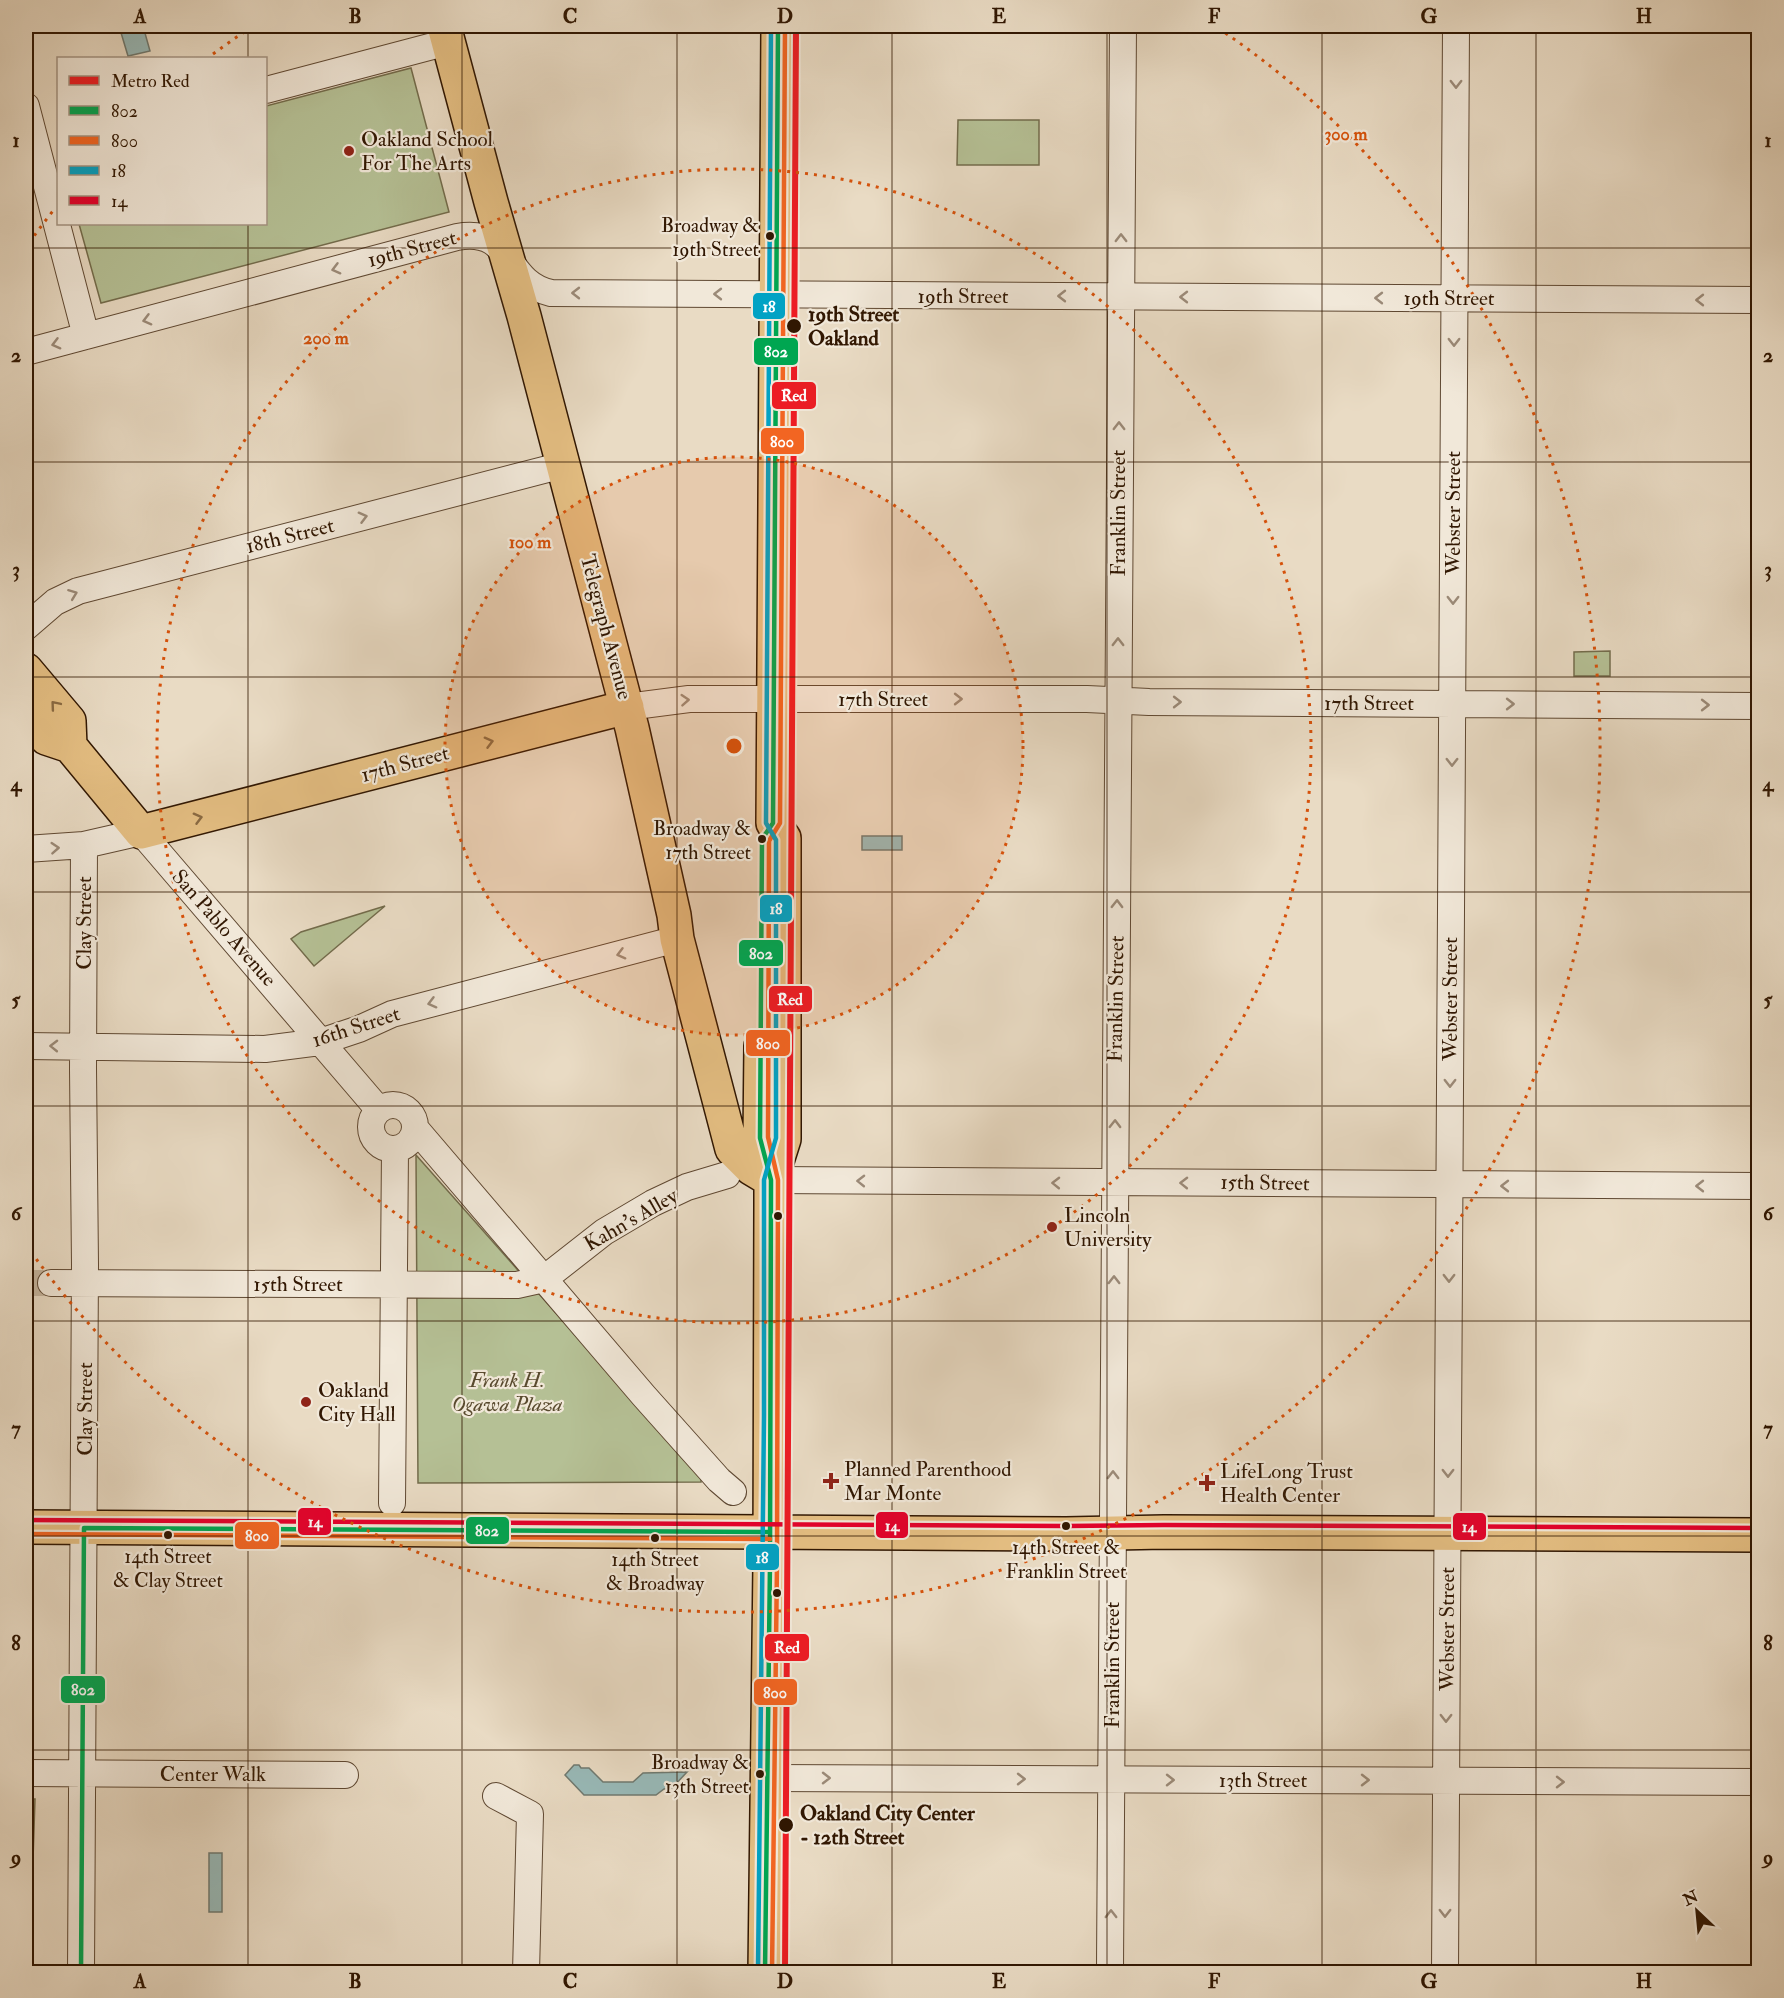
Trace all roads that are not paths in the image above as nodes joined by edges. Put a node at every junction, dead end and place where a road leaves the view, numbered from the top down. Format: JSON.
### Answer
{"nodes":[{"id":1,"x":778,"y":26,"type":"edge"},
{"id":2,"x":1123,"y":26,"type":"edge"},
{"id":3,"x":1456,"y":26,"type":"edge"},
{"id":4,"x":446,"y":34,"type":"edge"},
{"id":5,"x":267,"y":90,"type":"edge"},
{"id":6,"x":26,"y":106,"type":"edge"},
{"id":7,"x":40,"y":150,"type":"edge"},
{"id":8,"x":57,"y":219,"type":"edge"},
{"id":9,"x":59,"y":225,"type":"edge"},
{"id":10,"x":507,"y":257,"type":"junction"},
{"id":11,"x":776,"y":295,"type":"junction"},
{"id":12,"x":1120,"y":296,"type":"junction"},
{"id":13,"x":1454,"y":299,"type":"junction"},
{"id":14,"x":1758,"y":300,"type":"edge"},
{"id":15,"x":86,"y":336,"type":"junction"},
{"id":16,"x":26,"y":352,"type":"edge"},
{"id":17,"x":563,"y":465,"type":"junction"},
{"id":18,"x":26,"y":627,"type":"edge"},
{"id":19,"x":26,"y":670,"type":"edge"},
{"id":20,"x":774,"y":699,"type":"junction"},
{"id":21,"x":1118,"y":701,"type":"junction"},
{"id":22,"x":1452,"y":704,"type":"junction"},
{"id":23,"x":1758,"y":706,"type":"edge"},
{"id":24,"x":627,"y":707,"type":"junction"},
{"id":25,"x":26,"y":714,"type":"edge"},
{"id":26,"x":70,"y":746,"type":"junction"},
{"id":27,"x":141,"y":832,"type":"junction"},
{"id":28,"x":84,"y":845,"type":"junction"},
{"id":29,"x":26,"y":849,"type":"edge"},
{"id":30,"x":677,"y":939,"type":"junction"},
{"id":31,"x":320,"y":1042,"type":"junction"},
{"id":32,"x":26,"y":1046,"type":"edge"},
{"id":33,"x":83,"y":1047,"type":"junction"},
{"id":34,"x":379,"y":1110,"type":"junction"},
{"id":35,"x":415,"y":1128,"type":"junction"},
{"id":36,"x":395,"y":1150,"type":"junction"},
{"id":37,"x":727,"y":1175,"type":"dead end"},
{"id":38,"x":771,"y":1180,"type":"junction"},
{"id":39,"x":1114,"y":1183,"type":"junction"},
{"id":40,"x":1449,"y":1185,"type":"junction"},
{"id":41,"x":1758,"y":1186,"type":"edge"},
{"id":42,"x":544,"y":1279,"type":"junction"},
{"id":43,"x":51,"y":1283,"type":"tunnel mouth"},
{"id":44,"x":85,"y":1283,"type":"junction"},
{"id":45,"x":394,"y":1284,"type":"junction"},
{"id":46,"x":721,"y":1484,"type":"dead end"},
{"id":47,"x":392,"y":1503,"type":"dead end"},
{"id":48,"x":26,"y":1527,"type":"edge"},
{"id":49,"x":84,"y":1528,"type":"junction"},
{"id":50,"x":770,"y":1532,"type":"junction"},
{"id":51,"x":1112,"y":1533,"type":"junction"},
{"id":52,"x":1447,"y":1534,"type":"junction"},
{"id":53,"x":1758,"y":1535,"type":"edge"},
{"id":54,"x":26,"y":1773,"type":"edge"},
{"id":55,"x":82,"y":1773,"type":"junction"},
{"id":56,"x":345,"y":1775,"type":"dead end"},
{"id":57,"x":767,"y":1778,"type":"junction"},
{"id":58,"x":1111,"y":1779,"type":"junction"},
{"id":59,"x":1446,"y":1781,"type":"junction"},
{"id":60,"x":1758,"y":1782,"type":"edge"},
{"id":61,"x":496,"y":1796,"type":"dead end"},
{"id":62,"x":81,"y":1972,"type":"edge"},
{"id":63,"x":526,"y":1972,"type":"edge"},
{"id":64,"x":765,"y":1972,"type":"edge"},
{"id":65,"x":1110,"y":1972,"type":"edge"},
{"id":66,"x":1445,"y":1972,"type":"edge"}],
"edges":[{"from":1,"to":11,"type":"main road"},
{"from":12,"to":2,"type":"street","name":"Franklin Street","one_way":true},
{"from":3,"to":13,"type":"street","name":"Webster Street","one_way":true},
{"from":4,"to":5,"type":"street"},
{"from":4,"to":10,"type":"main road","name":"Telegraph Avenue"},
{"from":6,"to":7,"type":"street"},
{"from":7,"to":8,"type":"street"},
{"from":9,"to":15,"type":"street"},
{"from":11,"to":10,"type":"street","name":"19th Street","one_way":true},
{"from":10,"to":15,"type":"street","name":"19th Street","one_way":true},
{"from":10,"to":17,"type":"main road","name":"Telegraph Avenue"},
{"from":12,"to":11,"type":"street","name":"19th Street","one_way":true},
{"from":11,"to":20,"type":"main road"},
{"from":13,"to":12,"type":"street","name":"19th Street","one_way":true},
{"from":21,"to":12,"type":"street","name":"Franklin Street","one_way":true},
{"from":14,"to":13,"type":"street","name":"19th Street","one_way":true},
{"from":13,"to":22,"type":"street","name":"Webster Street","one_way":true},
{"from":15,"to":16,"type":"street","name":"19th Street","one_way":true},
{"from":18,"to":17,"type":"street","name":"18th Street","one_way":true},
{"from":17,"to":24,"type":"main road","name":"Telegraph Avenue"},
{"from":26,"to":19,"type":"main road","one_way":true},
{"from":20,"to":21,"type":"street","name":"17th Street","one_way":true},
{"from":24,"to":20,"type":"street","name":"17th Street","one_way":true},
{"from":20,"to":38,"type":"main road"},
{"from":21,"to":22,"type":"street","name":"17th Street","one_way":true},
{"from":39,"to":21,"type":"street","name":"Franklin Street","one_way":true},
{"from":22,"to":23,"type":"street","name":"17th Street","one_way":true},
{"from":22,"to":40,"type":"street","name":"Webster Street","one_way":true},
{"from":27,"to":24,"type":"main road","name":"17th Street","one_way":true},
{"from":24,"to":30,"type":"main road","name":"Telegraph Avenue"},
{"from":25,"to":26,"type":"main road","name":"San Pablo Avenue"},
{"from":26,"to":27,"type":"main road","name":"San Pablo Avenue"},
{"from":27,"to":28,"type":"street","name":"17th Street"},
{"from":27,"to":31,"type":"street","name":"San Pablo Avenue"},
{"from":29,"to":28,"type":"street","name":"17th Street","one_way":true},
{"from":28,"to":33,"type":"street","name":"Clay Street"},
{"from":30,"to":31,"type":"street","name":"16th Street","one_way":true},
{"from":30,"to":38,"type":"main road","name":"Telegraph Avenue"},
{"from":31,"to":33,"type":"street","name":"16th Street"},
{"from":31,"to":34,"type":"street","name":"San Pablo Avenue"},
{"from":33,"to":32,"type":"street","name":"16th Street","one_way":true},
{"from":33,"to":44,"type":"street","name":"Clay Street"},
{"from":34,"to":35,"type":"street"},
{"from":34,"to":36,"type":"street"},
{"from":35,"to":36,"type":"street"},
{"from":35,"to":42,"type":"street"},
{"from":36,"to":45,"type":"street"},
{"from":37,"to":42,"type":"street","name":"Kahn's Alley"},
{"from":39,"to":38,"type":"street","name":"15th Street","one_way":true},
{"from":38,"to":50,"type":"main road"},
{"from":40,"to":39,"type":"street","name":"15th Street","one_way":true},
{"from":51,"to":39,"type":"street","name":"Franklin Street","one_way":true},
{"from":41,"to":40,"type":"street","name":"15th Street","one_way":true},
{"from":40,"to":52,"type":"street","name":"Webster Street","one_way":true},
{"from":42,"to":45,"type":"street","name":"15th Street"},
{"from":42,"to":46,"type":"street"},
{"from":43,"to":44,"type":"street","name":"15th Street"},
{"from":44,"to":45,"type":"street","name":"15th Street"},
{"from":44,"to":49,"type":"street","name":"Clay Street"},
{"from":45,"to":47,"type":"street"},
{"from":48,"to":49,"type":"main road"},
{"from":49,"to":50,"type":"main road"},
{"from":49,"to":55,"type":"street","name":"Clay Street"},
{"from":50,"to":51,"type":"main road"},
{"from":50,"to":57,"type":"main road"},
{"from":51,"to":52,"type":"main road"},
{"from":51,"to":58,"type":"street","name":"Franklin Street"},
{"from":52,"to":53,"type":"main road"},
{"from":52,"to":59,"type":"street","name":"Webster Street","one_way":true},
{"from":54,"to":55,"type":"street"},
{"from":55,"to":56,"type":"street","name":"Center Walk"},
{"from":55,"to":62,"type":"street","name":"Clay Street"},
{"from":57,"to":58,"type":"street","name":"13th Street","one_way":true},
{"from":57,"to":64,"type":"main road"},
{"from":58,"to":59,"type":"street","name":"13th Street","one_way":true},
{"from":65,"to":58,"type":"street","name":"Franklin Street","one_way":true},
{"from":59,"to":60,"type":"street","name":"13th Street","one_way":true},
{"from":59,"to":66,"type":"street","name":"Webster Street","one_way":true},
{"from":61,"to":63,"type":"street"}]}
